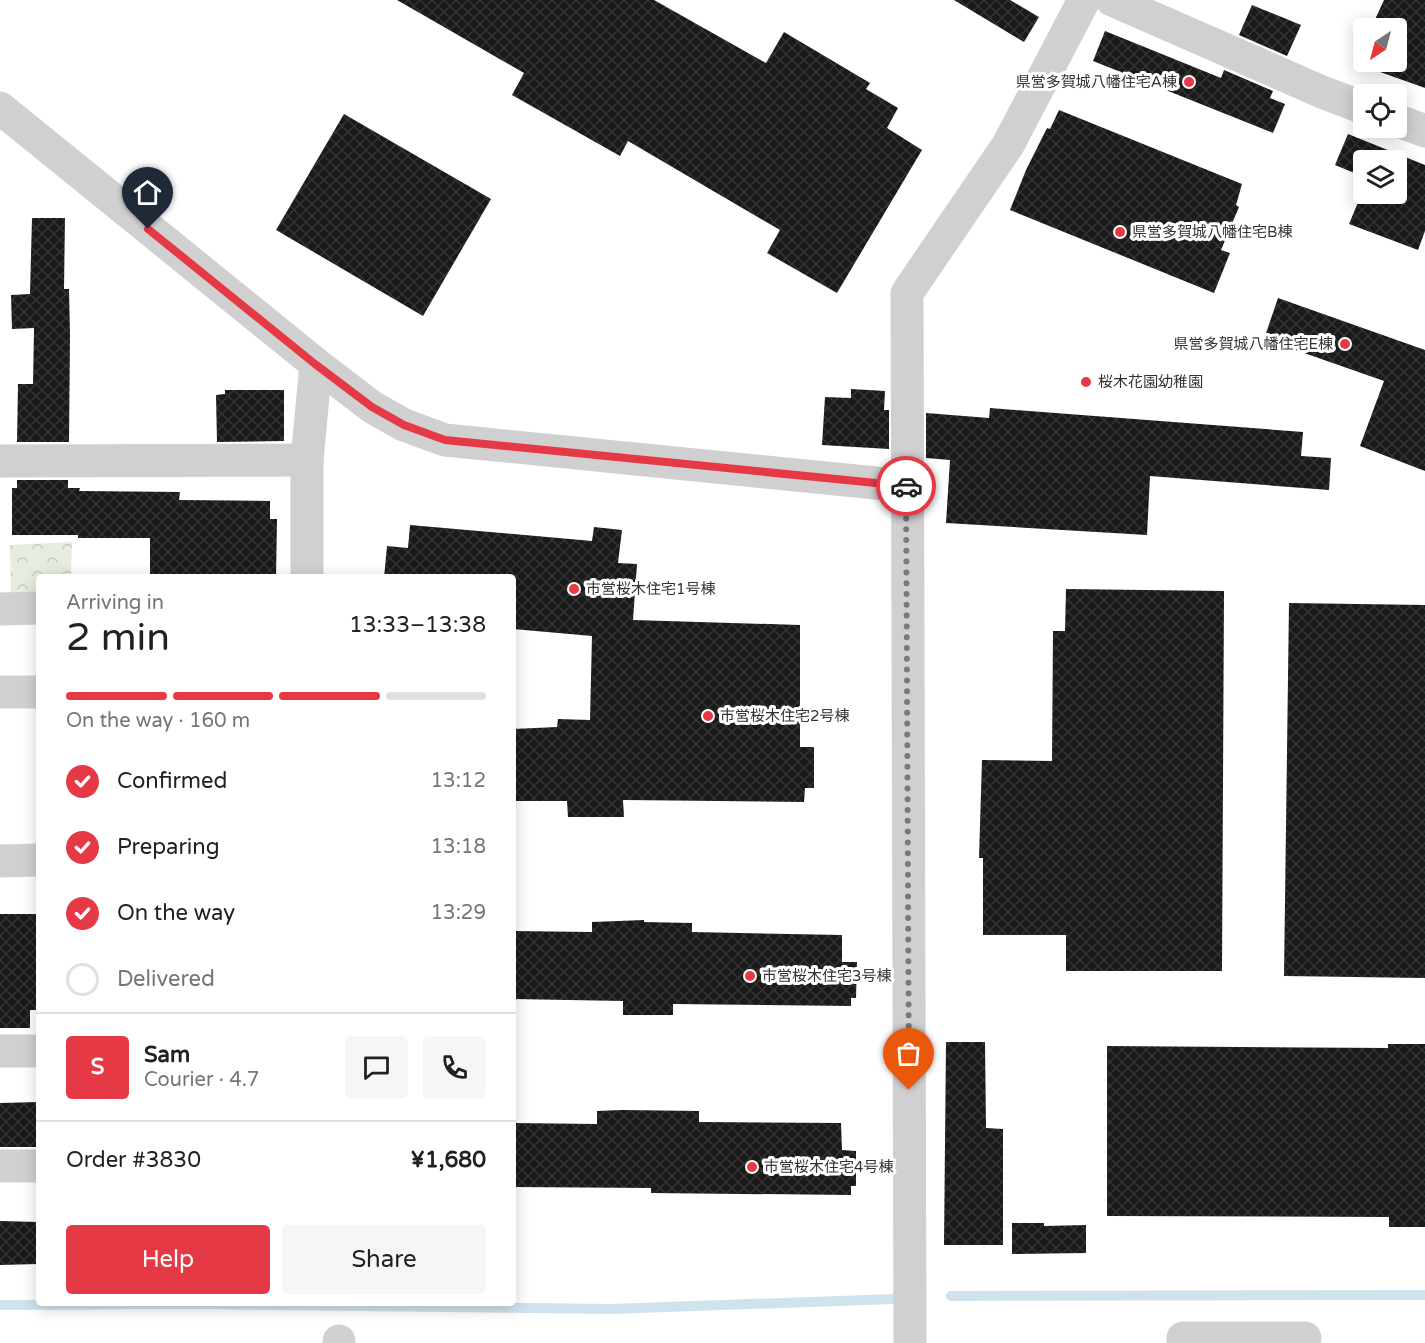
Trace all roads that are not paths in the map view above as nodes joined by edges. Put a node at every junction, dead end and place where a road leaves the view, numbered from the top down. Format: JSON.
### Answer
{"nodes":[{"id":1,"x":1084,"y":0,"type":"edge"},
{"id":2,"x":1112,"y":0,"type":"edge"},
{"id":3,"x":1353,"y":104,"type":"edge"},
{"id":4,"x":0,"y":108,"type":"edge"},
{"id":5,"x":1407,"y":124,"type":"edge"},
{"id":6,"x":1425,"y":131,"type":"edge"},
{"id":7,"x":315,"y":364,"type":"junction"},
{"id":8,"x":307,"y":460,"type":"junction"},
{"id":9,"x":0,"y":461,"type":"edge"},
{"id":10,"x":906,"y":486,"type":"junction"},
{"id":11,"x":307,"y":574,"type":"edge"},
{"id":12,"x":36,"y":608,"type":"edge"},
{"id":13,"x":0,"y":609,"type":"edge"},
{"id":14,"x":0,"y":692,"type":"edge"},
{"id":15,"x":36,"y":692,"type":"edge"},
{"id":16,"x":36,"y":860,"type":"edge"},
{"id":17,"x":0,"y":861,"type":"edge"},
{"id":18,"x":0,"y":1051,"type":"edge"},
{"id":19,"x":36,"y":1051,"type":"edge"},
{"id":20,"x":0,"y":1166,"type":"edge"},
{"id":21,"x":36,"y":1166,"type":"edge"},
{"id":22,"x":1305,"y":1338,"type":"dead end"},
{"id":23,"x":910,"y":1343,"type":"edge"},
{"id":24,"x":1183,"y":1343,"type":"edge"}],
"edges":[{"from":1,"to":10,"type":"street"},
{"from":2,"to":3,"type":"street"},
{"from":4,"to":7,"type":"street"},
{"from":5,"to":6,"type":"street"},
{"from":7,"to":8,"type":"street"},
{"from":7,"to":10,"type":"street"},
{"from":8,"to":9,"type":"street"},
{"from":8,"to":11,"type":"street"},
{"from":10,"to":23,"type":"street"},
{"from":12,"to":13,"type":"street"},
{"from":14,"to":15,"type":"street"},
{"from":16,"to":17,"type":"street"},
{"from":18,"to":19,"type":"street"},
{"from":20,"to":21,"type":"street"},
{"from":22,"to":24,"type":"street"}]}
